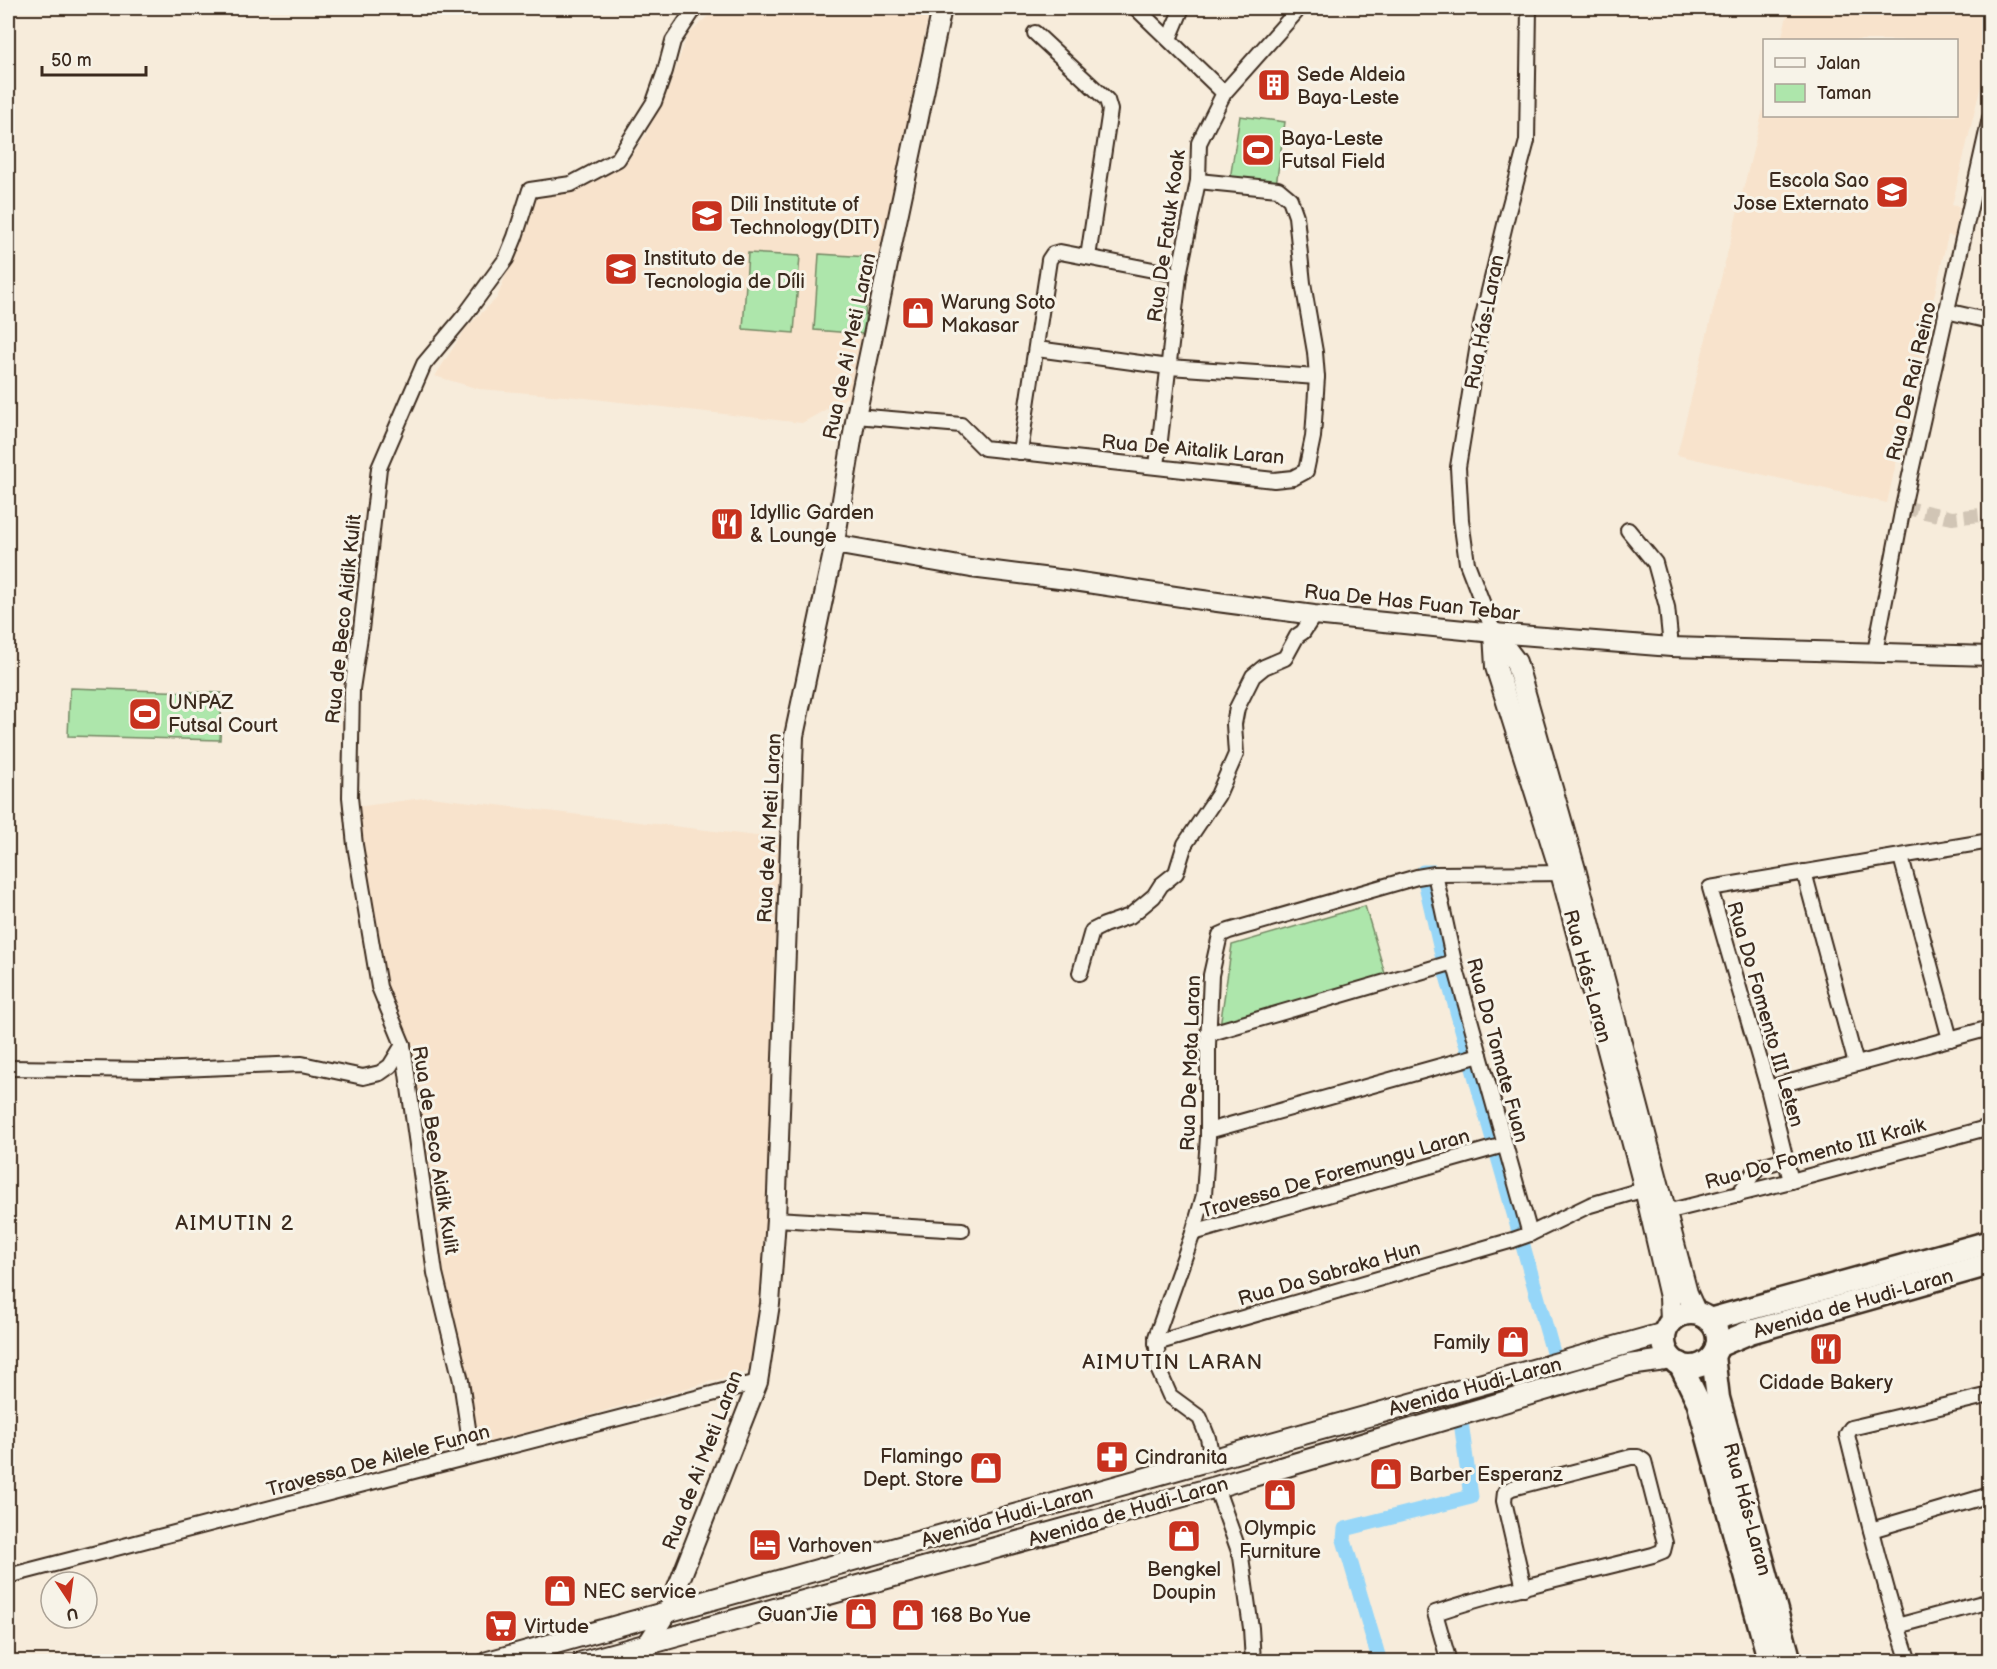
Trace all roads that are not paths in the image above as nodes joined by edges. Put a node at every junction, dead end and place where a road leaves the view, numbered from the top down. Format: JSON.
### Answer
{"nodes":[{"id":1,"x":695,"y":8,"type":"edge"},
{"id":2,"x":942,"y":8,"type":"edge"},
{"id":3,"x":1136,"y":8,"type":"edge"},
{"id":4,"x":1182,"y":8,"type":"edge"},
{"id":5,"x":1296,"y":8,"type":"edge"},
{"id":6,"x":1529,"y":8,"type":"edge"},
{"id":7,"x":1035,"y":33,"type":"dead end"},
{"id":8,"x":1169,"y":39,"type":"junction"},
{"id":9,"x":1224,"y":93,"type":"junction"},
{"id":10,"x":1989,"y":118,"type":"edge"},
{"id":11,"x":1987,"y":137,"type":"edge"},
{"id":12,"x":1198,"y":181,"type":"junction"},
{"id":13,"x":1088,"y":257,"type":"junction"},
{"id":14,"x":1179,"y":275,"type":"junction"},
{"id":15,"x":1946,"y":311,"type":"junction"},
{"id":16,"x":1989,"y":321,"type":"edge"},
{"id":17,"x":1037,"y":349,"type":"junction"},
{"id":18,"x":1169,"y":367,"type":"junction"},
{"id":19,"x":1317,"y":377,"type":"junction"},
{"id":20,"x":856,"y":416,"type":"junction"},
{"id":21,"x":1020,"y":452,"type":"junction"},
{"id":22,"x":1157,"y":466,"type":"junction"},
{"id":23,"x":1628,"y":530,"type":"dead end"},
{"id":24,"x":834,"y":544,"type":"junction"},
{"id":25,"x":1314,"y":615,"type":"junction"},
{"id":26,"x":1494,"y":633,"type":"junction"},
{"id":27,"x":1671,"y":647,"type":"junction"},
{"id":28,"x":1875,"y":652,"type":"junction"},
{"id":29,"x":1989,"y":656,"type":"edge"},
{"id":30,"x":1989,"y":841,"type":"edge"},
{"id":31,"x":1901,"y":857,"type":"junction"},
{"id":32,"x":1568,"y":873,"type":"junction"},
{"id":33,"x":1804,"y":873,"type":"junction"},
{"id":34,"x":1435,"y":874,"type":"junction"},
{"id":35,"x":1454,"y":962,"type":"junction"},
{"id":36,"x":1080,"y":973,"type":"dead end"},
{"id":37,"x":1989,"y":1028,"type":"edge"},
{"id":38,"x":1208,"y":1034,"type":"junction"},
{"id":39,"x":1950,"y":1040,"type":"junction"},
{"id":40,"x":403,"y":1046,"type":"junction"},
{"id":41,"x":1480,"y":1055,"type":"junction"},
{"id":42,"x":1856,"y":1064,"type":"junction"},
{"id":43,"x":8,"y":1068,"type":"edge"},
{"id":44,"x":1768,"y":1088,"type":"junction"},
{"id":45,"x":1989,"y":1127,"type":"edge"},
{"id":46,"x":1208,"y":1131,"type":"junction"},
{"id":47,"x":1504,"y":1145,"type":"junction"},
{"id":48,"x":1786,"y":1159,"type":"junction"},
{"id":49,"x":1791,"y":1181,"type":"junction"},
{"id":50,"x":1645,"y":1189,"type":"junction"},
{"id":51,"x":1738,"y":1195,"type":"junction"},
{"id":52,"x":1658,"y":1214,"type":"junction"},
{"id":53,"x":776,"y":1219,"type":"junction"},
{"id":54,"x":962,"y":1230,"type":"dead end"},
{"id":55,"x":1193,"y":1233,"type":"junction"},
{"id":56,"x":1530,"y":1234,"type":"junction"},
{"id":57,"x":1989,"y":1242,"type":"edge"},
{"id":58,"x":1989,"y":1264,"type":"edge"},
{"id":59,"x":1702,"y":1316,"type":"junction"},
{"id":60,"x":1668,"y":1328,"type":"junction"},
{"id":61,"x":1156,"y":1343,"type":"junction"},
{"id":62,"x":1715,"y":1351,"type":"junction"},
{"id":63,"x":1676,"y":1361,"type":"junction"},
{"id":64,"x":758,"y":1382,"type":"junction"},
{"id":65,"x":1989,"y":1395,"type":"edge"},
{"id":66,"x":472,"y":1455,"type":"junction"},
{"id":67,"x":1212,"y":1458,"type":"junction"},
{"id":68,"x":1216,"y":1487,"type":"junction"},
{"id":69,"x":1989,"y":1495,"type":"edge"},
{"id":70,"x":1871,"y":1530,"type":"junction"},
{"id":71,"x":8,"y":1576,"type":"edge"},
{"id":72,"x":1524,"y":1588,"type":"junction"},
{"id":73,"x":1989,"y":1601,"type":"edge"},
{"id":74,"x":668,"y":1611,"type":"junction"},
{"id":75,"x":1897,"y":1626,"type":"junction"},
{"id":76,"x":646,"y":1653,"type":"edge"},
{"id":77,"x":488,"y":1662,"type":"edge"},
{"id":78,"x":583,"y":1662,"type":"edge"},
{"id":79,"x":1254,"y":1662,"type":"edge"},
{"id":80,"x":1449,"y":1662,"type":"edge"},
{"id":81,"x":1770,"y":1662,"type":"edge"},
{"id":82,"x":1790,"y":1662,"type":"edge"},
{"id":83,"x":1909,"y":1662,"type":"edge"}],
"edges":[{"from":1,"to":40,"type":"street","name":"Rua de Beco Aidik Kulit"},
{"from":2,"to":20,"type":"street","name":"Rua de Ai Meti Laran"},
{"from":3,"to":8,"type":"street"},
{"from":4,"to":8,"type":"street"},
{"from":5,"to":9,"type":"street","name":"Rua De Fatuk Koak"},
{"from":6,"to":26,"type":"street","name":"Rua Hás-Laran"},
{"from":7,"to":13,"type":"street"},
{"from":8,"to":9,"type":"street"},
{"from":9,"to":12,"type":"street","name":"Rua De Fatuk Koak"},
{"from":10,"to":11,"type":"street","name":"Rua De Rai Reino"},
{"from":11,"to":15,"type":"street","name":"Rua De Rai Reino"},
{"from":12,"to":14,"type":"street","name":"Rua De Fatuk Koak"},
{"from":12,"to":19,"type":"street","name":"Rua De Aitalik Laran"},
{"from":13,"to":14,"type":"street"},
{"from":13,"to":17,"type":"street"},
{"from":14,"to":18,"type":"street","name":"Rua De Fatuk Koak"},
{"from":15,"to":16,"type":"street"},
{"from":15,"to":28,"type":"street","name":"Rua De Rai Reino"},
{"from":17,"to":18,"type":"street"},
{"from":17,"to":21,"type":"street"},
{"from":18,"to":19,"type":"street"},
{"from":18,"to":22,"type":"street","name":"Rua De Fatuk Koak"},
{"from":19,"to":22,"type":"street","name":"Rua De Aitalik Laran"},
{"from":20,"to":21,"type":"street","name":"Rua De Aitalik Laran"},
{"from":20,"to":24,"type":"street","name":"Rua de Ai Meti Laran"},
{"from":21,"to":22,"type":"street","name":"Rua De Aitalik Laran"},
{"from":23,"to":27,"type":"street"},
{"from":24,"to":25,"type":"street","name":"Rua De Has Fuan Tebar"},
{"from":24,"to":53,"type":"street","name":"Rua de Ai Meti Laran"},
{"from":25,"to":26,"type":"street","name":"Rua De Has Fuan Tebar"},
{"from":25,"to":36,"type":"street"},
{"from":26,"to":27,"type":"street","name":"Rua De Has Fuan Tebar"},
{"from":26,"to":32,"type":"main road","name":"Rua Hás-Laran"},
{"from":27,"to":28,"type":"street","name":"Rua De Has Fuan Tebar"},
{"from":28,"to":29,"type":"street","name":"Rua De Has Fuan Tebar"},
{"from":30,"to":31,"type":"street","name":"Rua Do Fomento III Leten"},
{"from":31,"to":33,"type":"street","name":"Rua Do Fomento III Leten"},
{"from":31,"to":39,"type":"street"},
{"from":32,"to":34,"type":"street","name":"Rua De Mota Laran"},
{"from":32,"to":50,"type":"main road","name":"Rua Hás-Laran"},
{"from":32,"to":52,"type":"main road","name":"Rua Hás-Laran"},
{"from":33,"to":42,"type":"street"},
{"from":33,"to":44,"type":"street","name":"Rua Do Fomento III Leten"},
{"from":34,"to":35,"type":"street","name":"Rua Do Tomate Fuan"},
{"from":34,"to":38,"type":"street","name":"Rua De Mota Laran"},
{"from":35,"to":38,"type":"street"},
{"from":35,"to":41,"type":"street","name":"Rua Do Tomate Fuan"},
{"from":37,"to":39,"type":"street"},
{"from":38,"to":46,"type":"street","name":"Rua De Mota Laran"},
{"from":39,"to":42,"type":"street"},
{"from":40,"to":43,"type":"street"},
{"from":40,"to":66,"type":"street","name":"Rua de Beco Aidik Kulit"},
{"from":41,"to":46,"type":"street"},
{"from":41,"to":47,"type":"street","name":"Rua Do Tomate Fuan"},
{"from":42,"to":44,"type":"street"},
{"from":44,"to":48,"type":"street","name":"Rua Do Fomento III Leten"},
{"from":45,"to":49,"type":"street","name":"Rua Do Fomento III Kraik"},
{"from":46,"to":55,"type":"street","name":"Rua De Mota Laran"},
{"from":47,"to":55,"type":"street","name":"Travessa De Foremungu Laran"},
{"from":47,"to":56,"type":"street","name":"Rua Do Tomate Fuan"},
{"from":48,"to":49,"type":"street","name":"Rua Do Fomento III Leten"},
{"from":48,"to":51,"type":"street"},
{"from":49,"to":51,"type":"street","name":"Rua Do Fomento III Kraik"},
{"from":50,"to":52,"type":"main road","name":"Rua Hás-Laran"},
{"from":50,"to":56,"type":"street"},
{"from":51,"to":52,"type":"street","name":"Rua Do Fomento III Kraik"},
{"from":52,"to":59,"type":"main road","name":"Rua Hás-Laran"},
{"from":52,"to":60,"type":"main road","name":"Rua Hás-Laran"},
{"from":53,"to":54,"type":"street"},
{"from":53,"to":64,"type":"street","name":"Rua de Ai Meti Laran"},
{"from":55,"to":61,"type":"street","name":"Rua De Mota Laran"},
{"from":56,"to":61,"type":"street","name":"Rua Da Sabraka Hun"},
{"from":57,"to":59,"type":"main road"},
{"from":58,"to":62,"type":"main road","name":"Avenida de Hudi-Laran"},
{"from":59,"to":60,"type":"main road"},
{"from":59,"to":62,"type":"main road"},
{"from":60,"to":63,"type":"main road"},
{"from":60,"to":67,"type":"main road","name":"Avenida Hudi-Laran"},
{"from":61,"to":67,"type":"street","name":"Rua De Mota Laran"},
{"from":62,"to":63,"type":"main road"},
{"from":62,"to":82,"type":"main road","name":"Rua Hás-Laran"},
{"from":63,"to":68,"type":"main road","name":"Avenida de Hudi-Laran"},
{"from":63,"to":81,"type":"main road","name":"Rua Hás-Laran"},
{"from":64,"to":66,"type":"street","name":"Travessa De Ailele Funan"},
{"from":64,"to":74,"type":"street","name":"Rua de Ai Meti Laran"},
{"from":65,"to":70,"type":"street"},
{"from":66,"to":71,"type":"street","name":"Travessa De Ailele Funan"},
{"from":67,"to":74,"type":"main road","name":"Avenida Hudi-Laran"},
{"from":68,"to":76,"type":"main road","name":"Avenida de Hudi-Laran"},
{"from":68,"to":79,"type":"street"},
{"from":69,"to":70,"type":"street"},
{"from":70,"to":75,"type":"street"},
{"from":72,"to":72,"type":"street"},
{"from":72,"to":80,"type":"street"},
{"from":73,"to":75,"type":"street"},
{"from":74,"to":76,"type":"street","name":"Rua de Ai Meti Laran"},
{"from":74,"to":77,"type":"main road","name":"Avenida Hudi-Laran"},
{"from":75,"to":83,"type":"street"},
{"from":76,"to":78,"type":"main road","name":"Avenida de Hudi-Laran"}]}
